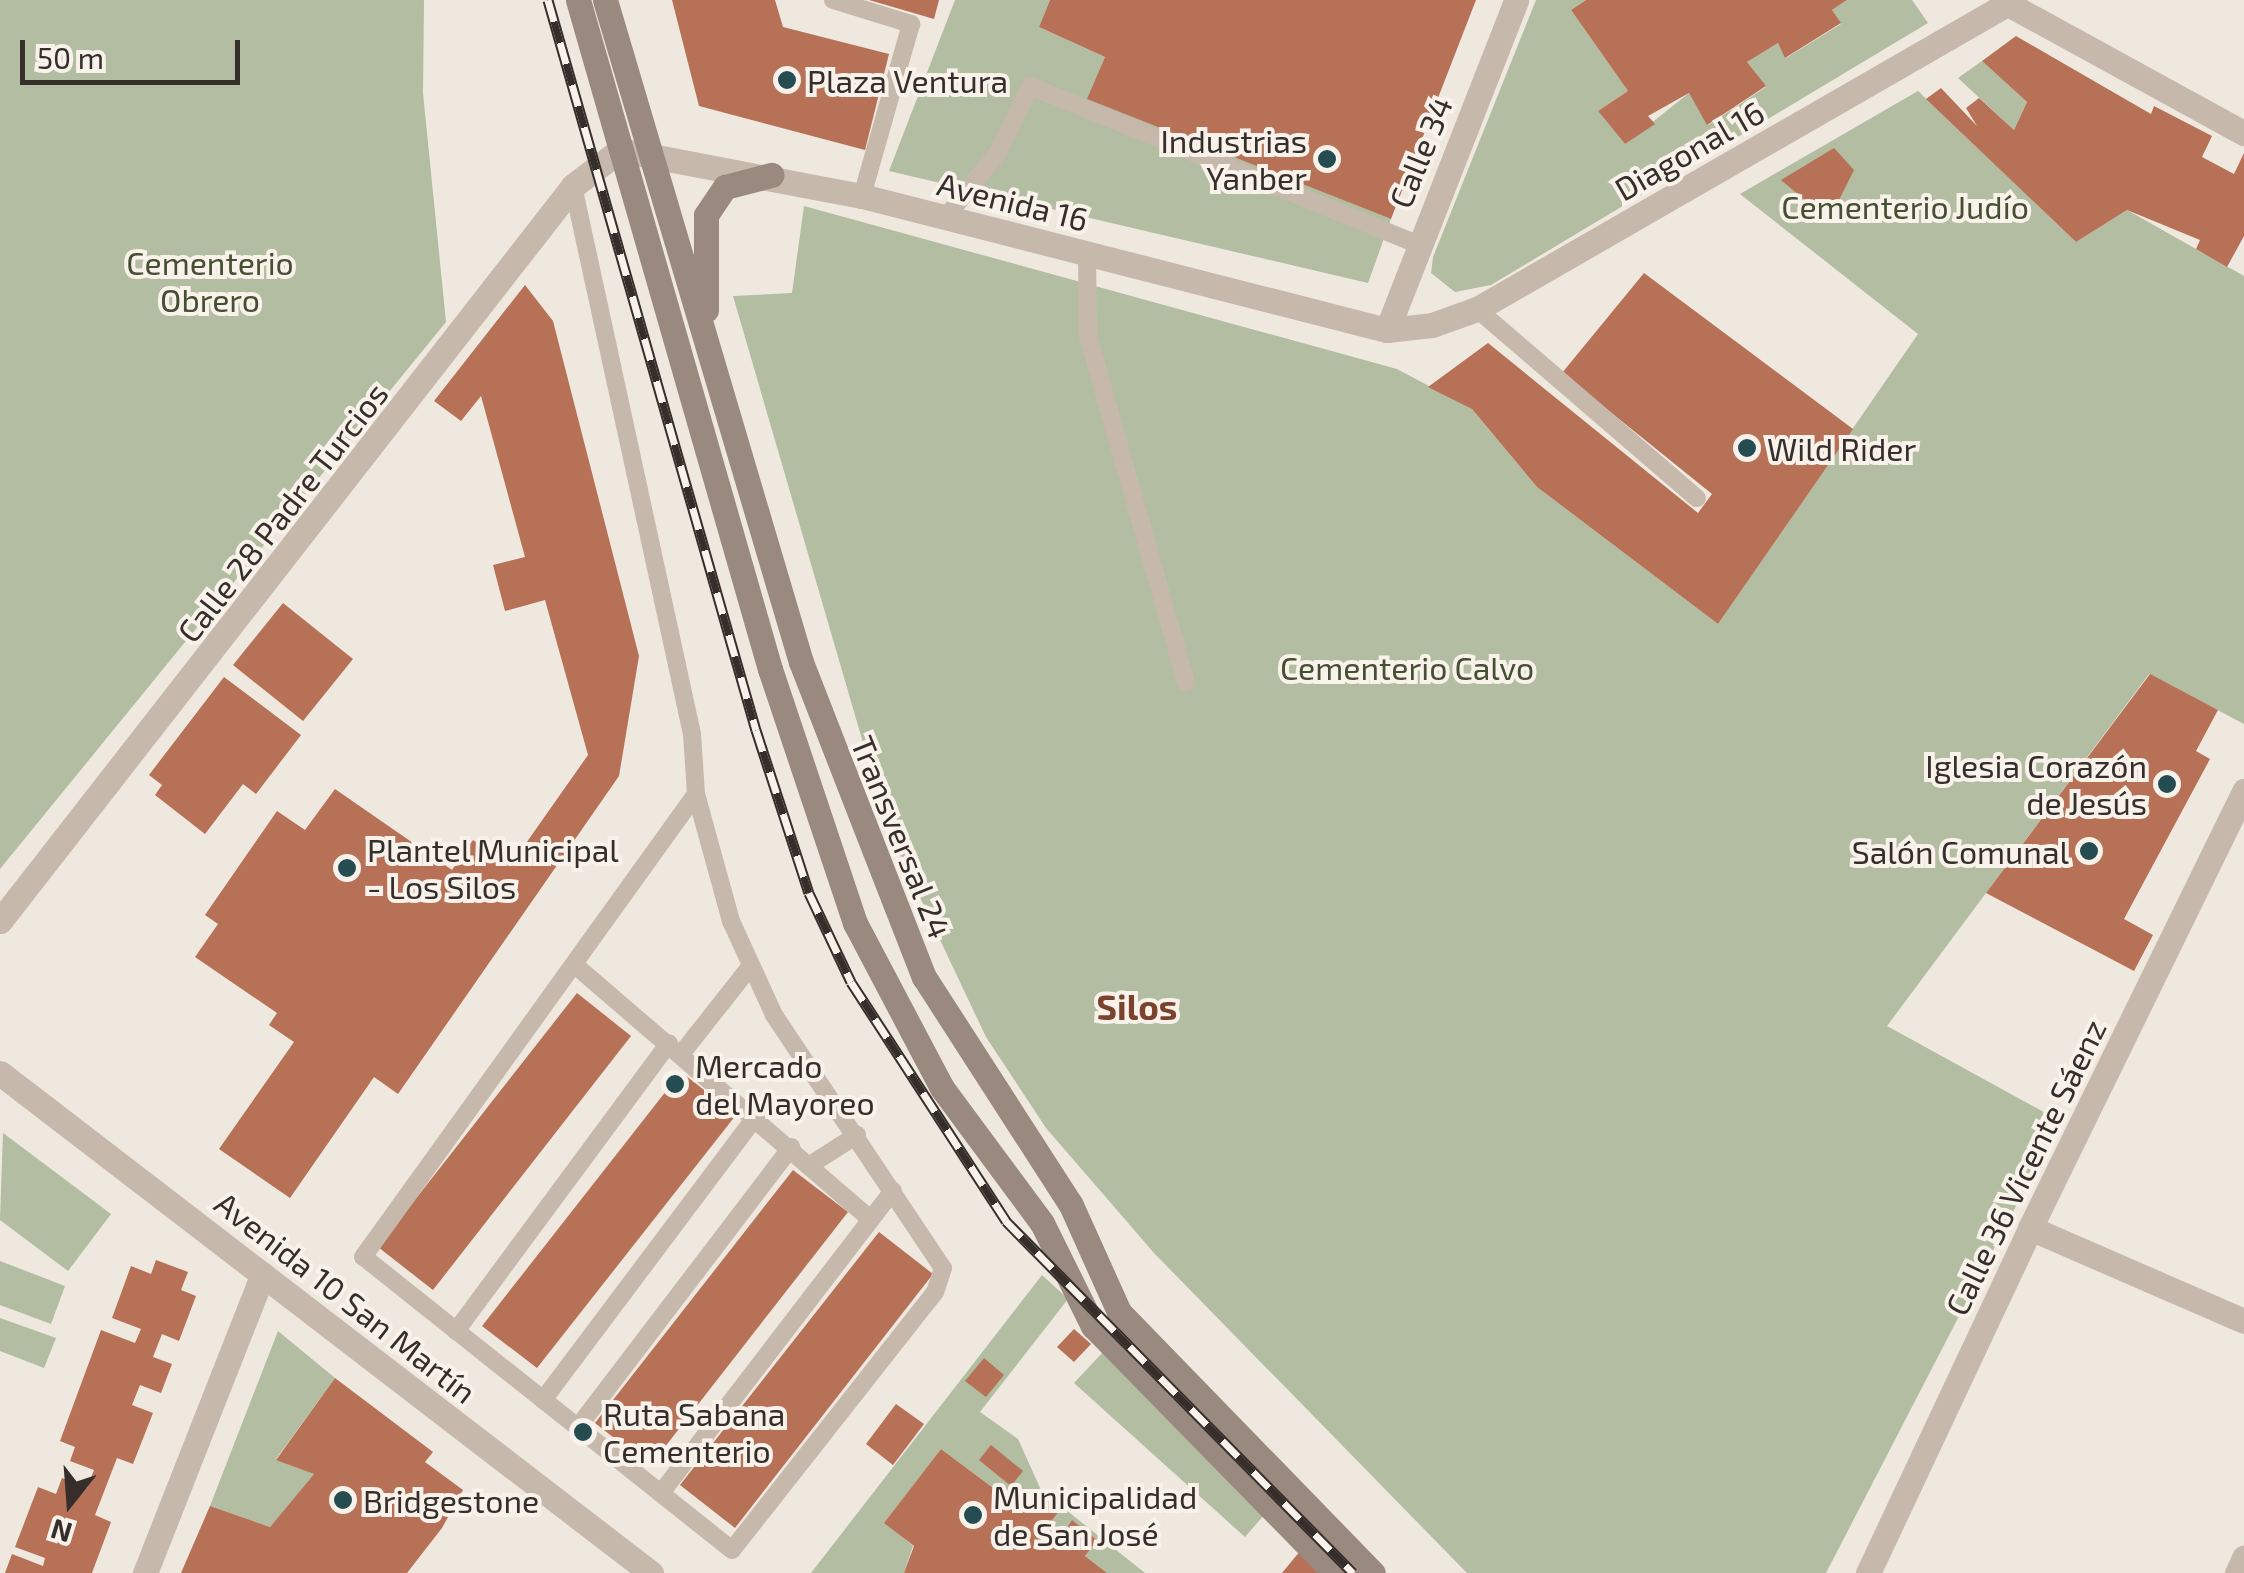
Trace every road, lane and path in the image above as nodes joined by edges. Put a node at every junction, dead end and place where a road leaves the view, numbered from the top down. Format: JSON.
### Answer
{"nodes":[{"id":1,"x":578,"y":0,"type":"edge"},
{"id":2,"x":605,"y":0,"type":"edge"},
{"id":3,"x":832,"y":0,"type":"edge"},
{"id":4,"x":1516,"y":0,"type":"edge"},
{"id":5,"x":2011,"y":2,"type":"edge"},
{"id":6,"x":2244,"y":133,"type":"edge"},
{"id":7,"x":633,"y":150,"type":"junction"},
{"id":8,"x":772,"y":176,"type":"junction"},
{"id":9,"x":572,"y":186,"type":"junction"},
{"id":10,"x":862,"y":196,"type":"junction"},
{"id":11,"x":946,"y":218,"type":"junction"},
{"id":12,"x":1418,"y":244,"type":"junction"},
{"id":13,"x":1086,"y":252,"type":"junction"},
{"id":14,"x":1477,"y":309,"type":"junction"},
{"id":15,"x":1388,"y":330,"type":"junction"},
{"id":16,"x":706,"y":340,"type":"junction"},
{"id":17,"x":1697,"y":498,"type":"dead end"},
{"id":18,"x":800,"y":662,"type":"junction"},
{"id":19,"x":770,"y":669,"type":"junction"},
{"id":20,"x":1186,"y":682,"type":"dead end"},
{"id":21,"x":2244,"y":791,"type":"edge"},
{"id":22,"x":696,"y":794,"type":"junction"},
{"id":23,"x":0,"y":921,"type":"edge"},
{"id":24,"x":576,"y":966,"type":"junction"},
{"id":25,"x":750,"y":967,"type":"junction"},
{"id":26,"x":675,"y":1048,"type":"junction"},
{"id":27,"x":0,"y":1073,"type":"edge"},
{"id":28,"x":756,"y":1116,"type":"junction"},
{"id":29,"x":857,"y":1135,"type":"junction"},
{"id":30,"x":791,"y":1148,"type":"junction"},
{"id":31,"x":810,"y":1164,"type":"junction"},
{"id":32,"x":894,"y":1191,"type":"junction"},
{"id":33,"x":871,"y":1220,"type":"junction"},
{"id":34,"x":2030,"y":1228,"type":"junction"},
{"id":35,"x":263,"y":1274,"type":"junction"},
{"id":36,"x":2244,"y":1321,"type":"edge"},
{"id":37,"x":456,"y":1331,"type":"junction"},
{"id":38,"x":543,"y":1400,"type":"junction"},
{"id":39,"x":578,"y":1428,"type":"junction"},
{"id":40,"x":660,"y":1493,"type":"junction"},
{"id":41,"x":2244,"y":1558,"type":"edge"},
{"id":42,"x":145,"y":1573,"type":"edge"},
{"id":43,"x":651,"y":1573,"type":"edge"},
{"id":44,"x":1335,"y":1573,"type":"edge"},
{"id":45,"x":1373,"y":1573,"type":"edge"},
{"id":46,"x":1868,"y":1573,"type":"edge"},
{"id":47,"x":2237,"y":1573,"type":"edge"}],
"edges":[{"from":1,"to":7,"type":"main road","name":"Transversal 24"},
{"from":2,"to":7,"type":"main road","name":"Transversal 24"},
{"from":3,"to":10,"type":"lane"},
{"from":4,"to":12,"type":"street","name":"Calle 34"},
{"from":5,"to":6,"type":"street"},
{"from":5,"to":14,"type":"street","name":"Diagonal 16"},
{"from":7,"to":8,"type":"street","name":"Avenida 16"},
{"from":7,"to":9,"type":"street","name":"Calle 28 Padre Turcios"},
{"from":7,"to":16,"type":"main road","name":"Transversal 24"},
{"from":7,"to":19,"type":"main road","name":"Transversal 24"},
{"from":8,"to":10,"type":"street","name":"Avenida 16"},
{"from":8,"to":16,"type":"main road"},
{"from":9,"to":22,"type":"lane"},
{"from":9,"to":23,"type":"street","name":"Calle 28 Padre Turcios"},
{"from":10,"to":11,"type":"street","name":"Avenida 16"},
{"from":11,"to":12,"type":"lane"},
{"from":11,"to":13,"type":"street","name":"Avenida 16"},
{"from":12,"to":15,"type":"street","name":"Calle 34"},
{"from":13,"to":15,"type":"street","name":"Avenida 16"},
{"from":13,"to":20,"type":"lane"},
{"from":14,"to":15,"type":"street","name":"Diagonal 16"},
{"from":14,"to":17,"type":"lane"},
{"from":16,"to":18,"type":"main road","name":"Transversal 24"},
{"from":18,"to":19,"type":"main road"},
{"from":18,"to":45,"type":"main road","name":"Transversal 24"},
{"from":19,"to":44,"type":"main road","name":"Transversal 24"},
{"from":21,"to":34,"type":"street","name":"Calle 36 Vicente Sáenz"},
{"from":22,"to":24,"type":"lane"},
{"from":22,"to":25,"type":"lane"},
{"from":24,"to":26,"type":"lane"},
{"from":24,"to":37,"type":"lane"},
{"from":25,"to":26,"type":"lane"},
{"from":25,"to":29,"type":"lane"},
{"from":26,"to":28,"type":"lane"},
{"from":26,"to":37,"type":"lane"},
{"from":27,"to":35,"type":"street","name":"Avenida 10 San Martín"},
{"from":28,"to":30,"type":"lane"},
{"from":28,"to":38,"type":"lane"},
{"from":29,"to":31,"type":"lane"},
{"from":29,"to":32,"type":"lane"},
{"from":30,"to":31,"type":"lane"},
{"from":30,"to":39,"type":"lane"},
{"from":31,"to":33,"type":"lane"},
{"from":32,"to":33,"type":"lane"},
{"from":32,"to":40,"type":"lane"},
{"from":33,"to":40,"type":"lane"},
{"from":34,"to":36,"type":"street"},
{"from":34,"to":46,"type":"street","name":"Calle 36 Vicente Sáenz"},
{"from":35,"to":42,"type":"street"},
{"from":35,"to":43,"type":"street","name":"Avenida 10 San Martín"},
{"from":37,"to":38,"type":"lane"},
{"from":38,"to":39,"type":"lane"},
{"from":39,"to":40,"type":"lane"},
{"from":41,"to":47,"type":"street"}]}
